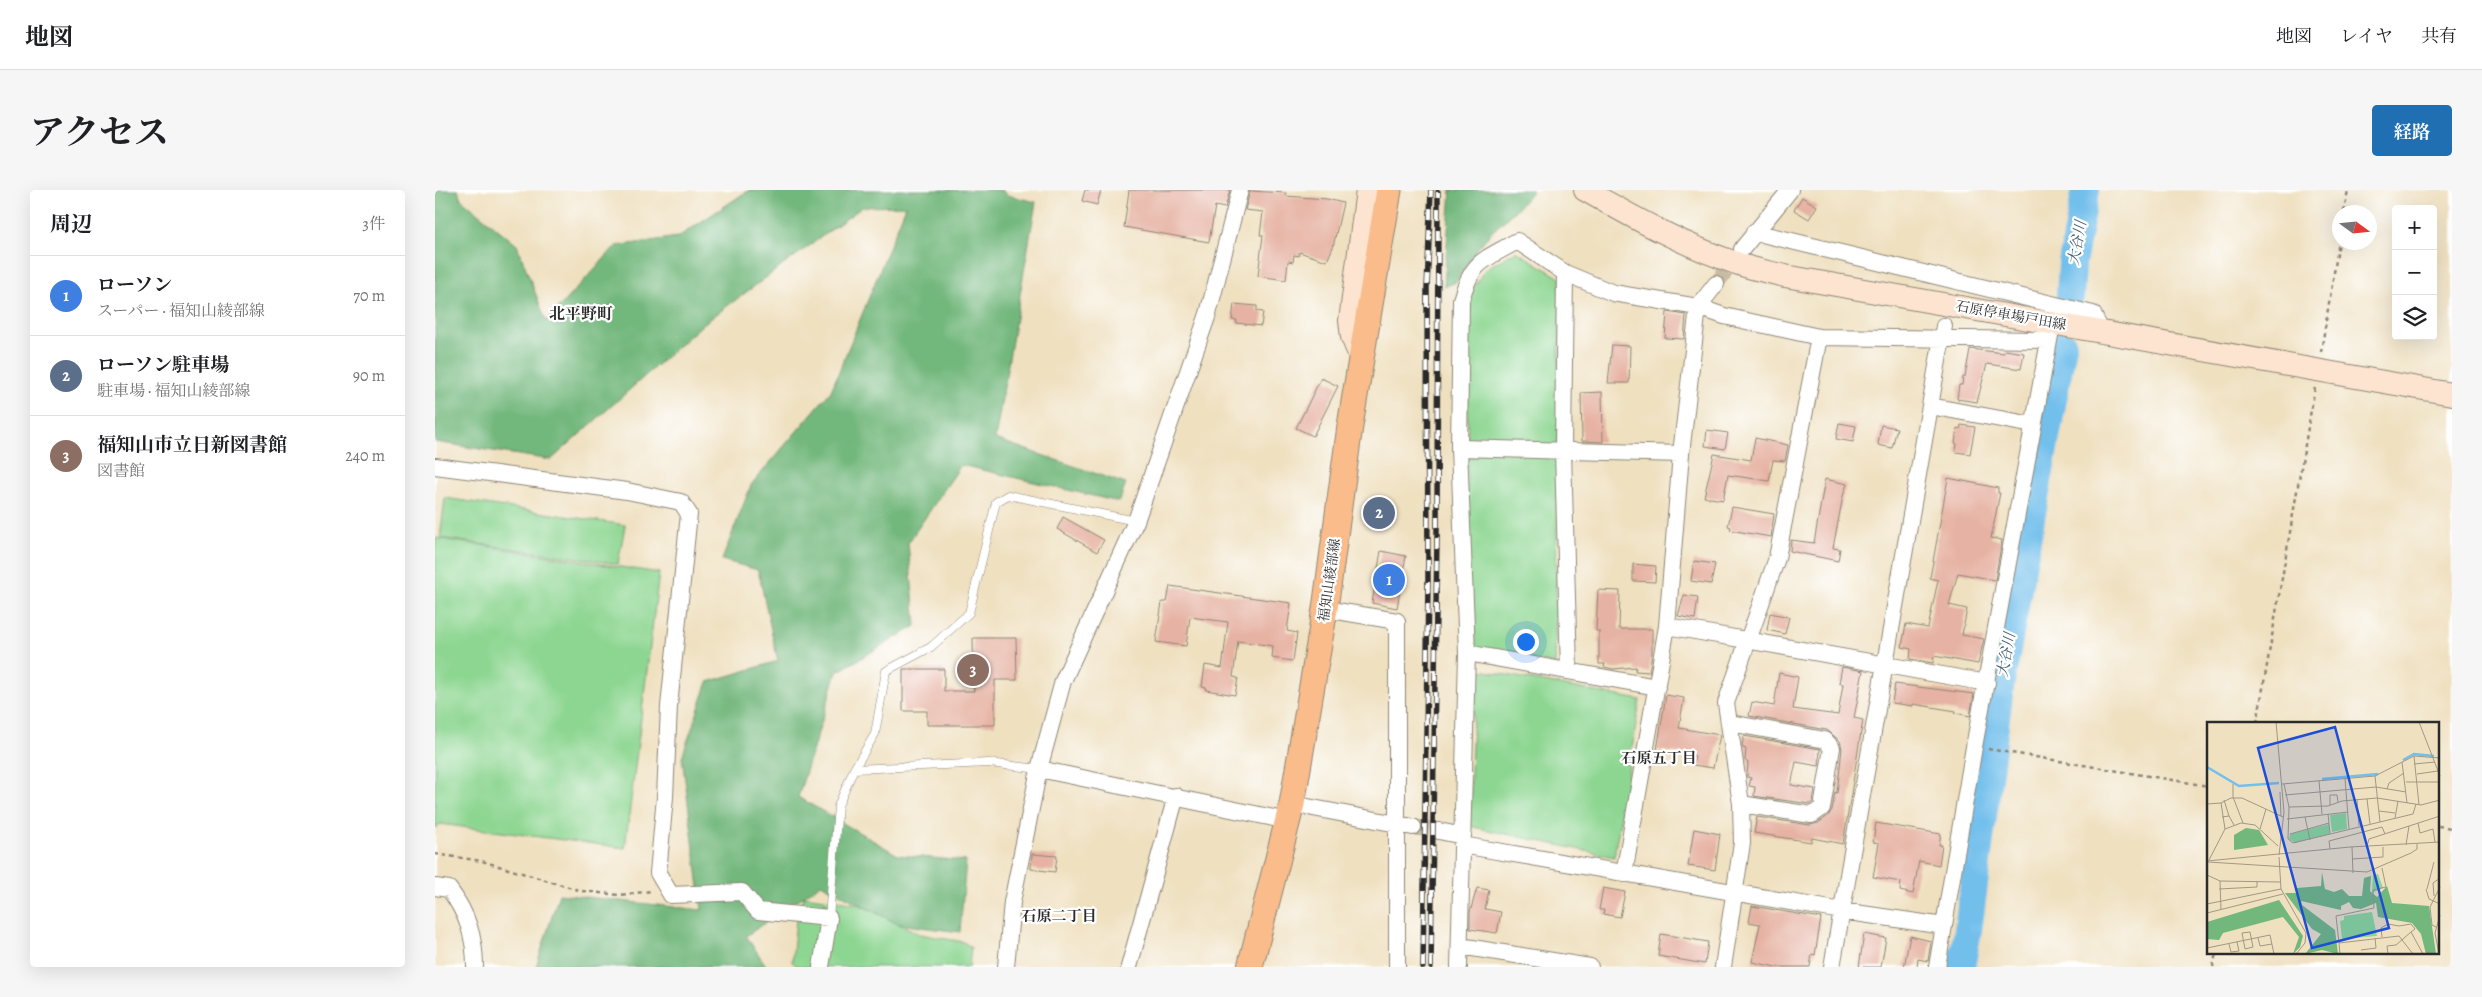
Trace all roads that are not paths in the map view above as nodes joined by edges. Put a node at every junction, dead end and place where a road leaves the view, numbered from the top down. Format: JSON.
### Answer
{"nodes":[{"id":1,"x":1240,"y":190,"type":"edge"},
{"id":2,"x":1367,"y":190,"type":"edge"},
{"id":3,"x":1389,"y":190,"type":"edge"},
{"id":4,"x":1585,"y":190,"type":"edge"},
{"id":5,"x":1790,"y":190,"type":"edge"},
{"id":6,"x":1754,"y":232,"type":"junction"},
{"id":7,"x":1742,"y":249,"type":"tunnel mouth"},
{"id":8,"x":1565,"y":273,"type":"junction"},
{"id":9,"x":1715,"y":284,"type":"tunnel mouth"},
{"id":10,"x":1698,"y":307,"type":"junction"},
{"id":11,"x":1942,"y":332,"type":"junction"},
{"id":12,"x":2051,"y":332,"type":"junction"},
{"id":13,"x":2101,"y":332,"type":"junction"},
{"id":14,"x":1819,"y":337,"type":"junction"},
{"id":15,"x":1362,"y":361,"type":"junction"},
{"id":16,"x":2452,"y":394,"type":"edge"},
{"id":17,"x":1930,"y":406,"type":"junction"},
{"id":18,"x":2033,"y":425,"type":"junction"},
{"id":19,"x":1459,"y":448,"type":"junction"},
{"id":20,"x":1563,"y":451,"type":"junction"},
{"id":21,"x":1681,"y":454,"type":"junction"},
{"id":22,"x":435,"y":466,"type":"edge"},
{"id":23,"x":1137,"y":521,"type":"junction"},
{"id":24,"x":1325,"y":609,"type":"junction"},
{"id":25,"x":1667,"y":626,"type":"junction"},
{"id":26,"x":1749,"y":641,"type":"junction"},
{"id":27,"x":1467,"y":653,"type":"junction"},
{"id":28,"x":1884,"y":664,"type":"junction"},
{"id":29,"x":1569,"y":671,"type":"junction"},
{"id":30,"x":1987,"y":683,"type":"junction"},
{"id":31,"x":1657,"y":687,"type":"junction"},
{"id":32,"x":1730,"y":723,"type":"junction"},
{"id":33,"x":854,"y":769,"type":"junction"},
{"id":34,"x":1039,"y":769,"type":"junction"},
{"id":35,"x":1176,"y":796,"type":"junction"},
{"id":36,"x":1741,"y":804,"type":"junction"},
{"id":37,"x":1290,"y":812,"type":"junction"},
{"id":38,"x":1405,"y":826,"type":"junction"},
{"id":39,"x":1439,"y":832,"type":"tunnel mouth"},
{"id":40,"x":1463,"y":841,"type":"junction"},
{"id":41,"x":1625,"y":874,"type":"junction"},
{"id":42,"x":435,"y":887,"type":"edge"},
{"id":43,"x":1735,"y":892,"type":"junction"},
{"id":44,"x":1842,"y":911,"type":"junction"},
{"id":45,"x":829,"y":918,"type":"junction"},
{"id":46,"x":1944,"y":926,"type":"junction"},
{"id":47,"x":1460,"y":946,"type":"junction"},
{"id":48,"x":475,"y":967,"type":"edge"},
{"id":49,"x":821,"y":967,"type":"edge"},
{"id":50,"x":1006,"y":967,"type":"edge"},
{"id":51,"x":1129,"y":967,"type":"edge"},
{"id":52,"x":1249,"y":967,"type":"edge"},
{"id":53,"x":1397,"y":967,"type":"edge"},
{"id":54,"x":1459,"y":967,"type":"edge"},
{"id":55,"x":1590,"y":967,"type":"edge"},
{"id":56,"x":1723,"y":967,"type":"edge"},
{"id":57,"x":1832,"y":967,"type":"edge"},
{"id":58,"x":1937,"y":967,"type":"edge"}],
"edges":[{"from":1,"to":23,"type":"street"},
{"from":2,"to":15,"type":"main road"},
{"from":3,"to":15,"type":"main road","name":"福知山綾部線"},
{"from":4,"to":12,"type":"main road","name":"石原停車場戸田線"},
{"from":5,"to":6,"type":"street"},
{"from":6,"to":7,"type":"street"},
{"from":6,"to":13,"type":"street"},
{"from":8,"to":10,"type":"street"},
{"from":8,"to":19,"type":"street"},
{"from":8,"to":20,"type":"street"},
{"from":9,"to":10,"type":"street"},
{"from":10,"to":14,"type":"street"},
{"from":10,"to":21,"type":"street"},
{"from":11,"to":12,"type":"street"},
{"from":11,"to":14,"type":"street"},
{"from":11,"to":17,"type":"street"},
{"from":12,"to":13,"type":"main road","name":"石原停車場戸田線"},
{"from":12,"to":18,"type":"street"},
{"from":13,"to":16,"type":"main road","name":"石原停車場戸田線"},
{"from":14,"to":26,"type":"street"},
{"from":15,"to":24,"type":"main road","name":"福知山綾部線"},
{"from":17,"to":18,"type":"street"},
{"from":17,"to":28,"type":"street"},
{"from":18,"to":30,"type":"street"},
{"from":19,"to":20,"type":"street"},
{"from":19,"to":27,"type":"street"},
{"from":20,"to":21,"type":"street"},
{"from":20,"to":29,"type":"street"},
{"from":21,"to":25,"type":"street"},
{"from":22,"to":45,"type":"street"},
{"from":23,"to":33,"type":"lane"},
{"from":23,"to":34,"type":"street"},
{"from":24,"to":37,"type":"main road","name":"福知山綾部線"},
{"from":24,"to":38,"type":"street"},
{"from":25,"to":26,"type":"street"},
{"from":25,"to":31,"type":"street"},
{"from":26,"to":28,"type":"street"},
{"from":26,"to":32,"type":"street"},
{"from":27,"to":29,"type":"street"},
{"from":27,"to":40,"type":"street"},
{"from":28,"to":30,"type":"street"},
{"from":28,"to":44,"type":"street"},
{"from":29,"to":31,"type":"street"},
{"from":30,"to":46,"type":"street"},
{"from":31,"to":41,"type":"street"},
{"from":32,"to":36,"type":"street"},
{"from":32,"to":36,"type":"street"},
{"from":33,"to":34,"type":"lane"},
{"from":33,"to":45,"type":"lane"},
{"from":34,"to":35,"type":"street"},
{"from":34,"to":50,"type":"street"},
{"from":35,"to":37,"type":"street"},
{"from":35,"to":51,"type":"street"},
{"from":36,"to":43,"type":"street"},
{"from":37,"to":38,"type":"street"},
{"from":37,"to":52,"type":"main road","name":"福知山綾部線"},
{"from":38,"to":53,"type":"street"},
{"from":39,"to":40,"type":"street"},
{"from":40,"to":41,"type":"street"},
{"from":40,"to":47,"type":"street"},
{"from":41,"to":43,"type":"street"},
{"from":42,"to":48,"type":"street"},
{"from":43,"to":44,"type":"street"},
{"from":43,"to":56,"type":"street"},
{"from":44,"to":46,"type":"street"},
{"from":44,"to":57,"type":"street"},
{"from":45,"to":49,"type":"street"},
{"from":46,"to":58,"type":"street"},
{"from":47,"to":54,"type":"street"},
{"from":47,"to":55,"type":"street"}]}
